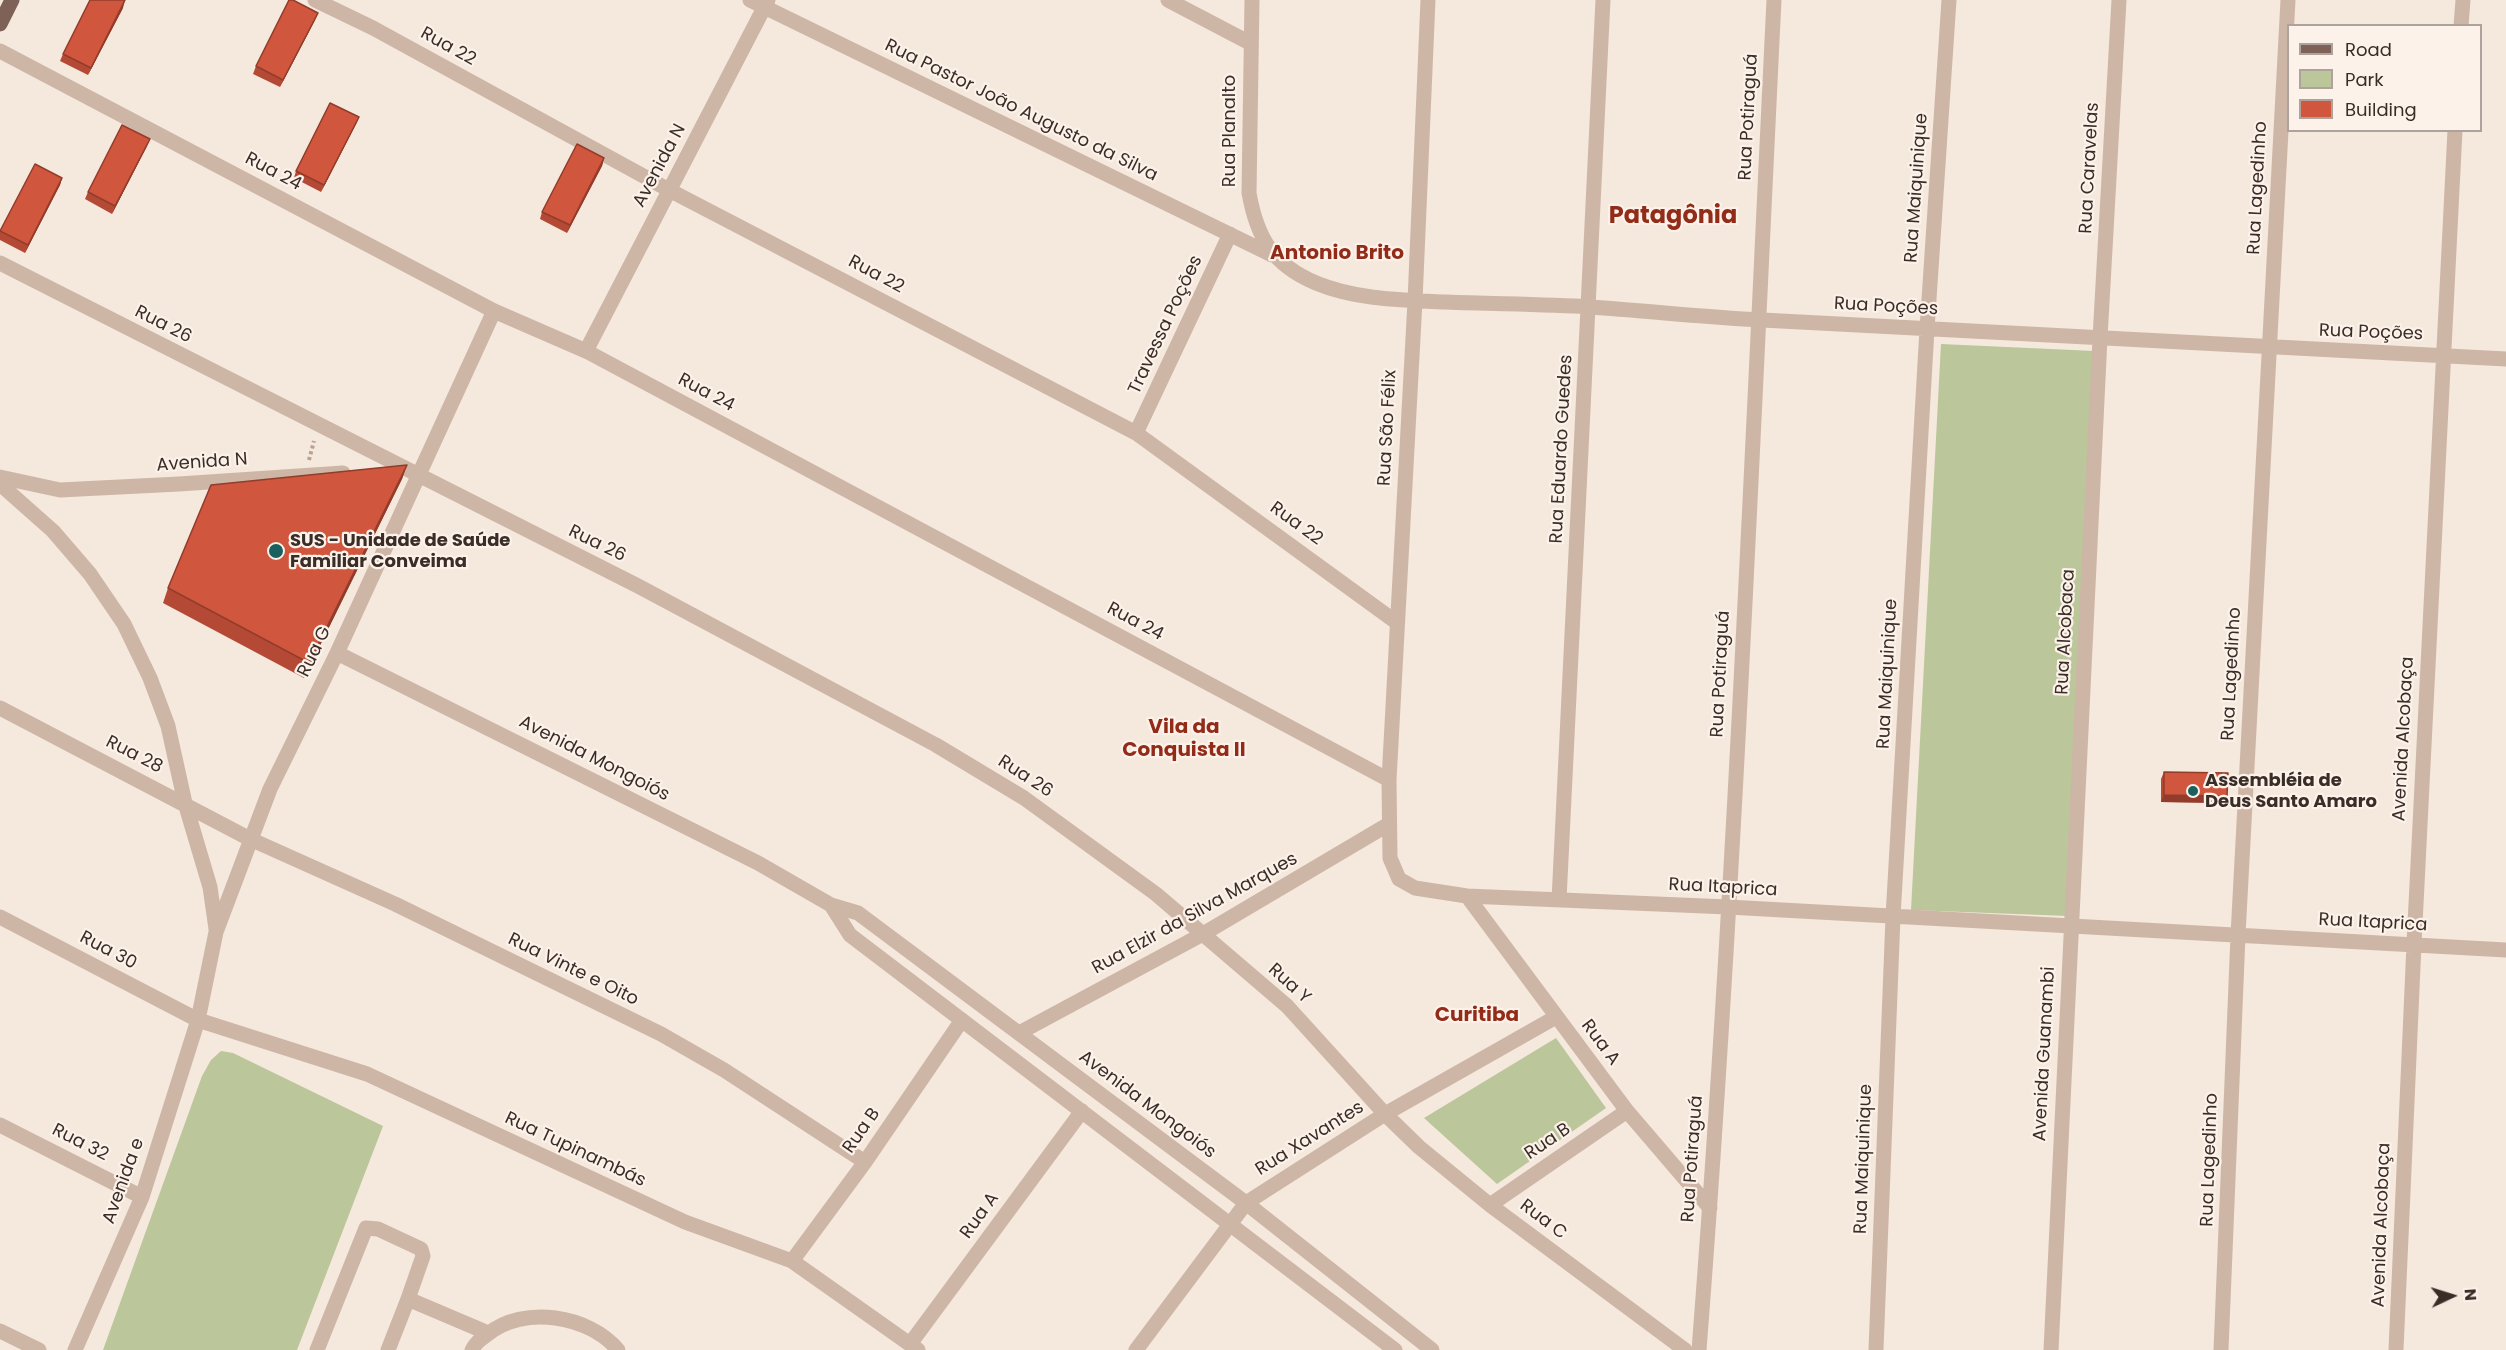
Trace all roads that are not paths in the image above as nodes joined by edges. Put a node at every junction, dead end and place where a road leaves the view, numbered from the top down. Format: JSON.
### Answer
{"nodes":[{"id":1,"x":12,"y":0,"type":"edge"},
{"id":2,"x":315,"y":0,"type":"edge"},
{"id":3,"x":750,"y":0,"type":"edge"},
{"id":4,"x":1168,"y":0,"type":"edge"},
{"id":5,"x":1252,"y":0,"type":"edge"},
{"id":6,"x":1428,"y":0,"type":"edge"},
{"id":7,"x":1603,"y":0,"type":"edge"},
{"id":8,"x":1774,"y":0,"type":"edge"},
{"id":9,"x":1949,"y":0,"type":"edge"},
{"id":10,"x":2119,"y":0,"type":"edge"},
{"id":11,"x":2288,"y":0,"type":"edge"},
{"id":12,"x":2463,"y":0,"type":"edge"},
{"id":13,"x":767,"y":4,"type":"edge"},
{"id":14,"x":0,"y":24,"type":"edge"},
{"id":15,"x":2461,"y":24,"type":"edge"},
{"id":16,"x":1250,"y":42,"type":"junction"},
{"id":17,"x":0,"y":51,"type":"edge"},
{"id":18,"x":2455,"y":132,"type":"edge"},
{"id":19,"x":669,"y":190,"type":"junction"},
{"id":20,"x":1230,"y":234,"type":"junction"},
{"id":21,"x":1275,"y":256,"type":"junction"},
{"id":22,"x":0,"y":264,"type":"edge"},
{"id":23,"x":1415,"y":301,"type":"junction"},
{"id":24,"x":1589,"y":307,"type":"junction"},
{"id":25,"x":494,"y":311,"type":"junction"},
{"id":26,"x":1758,"y":320,"type":"junction"},
{"id":27,"x":1928,"y":329,"type":"junction"},
{"id":28,"x":2100,"y":338,"type":"junction"},
{"id":29,"x":2268,"y":349,"type":"junction"},
{"id":30,"x":586,"y":351,"type":"junction"},
{"id":31,"x":2443,"y":356,"type":"junction"},
{"id":32,"x":2506,"y":359,"type":"edge"},
{"id":33,"x":1136,"y":433,"type":"junction"},
{"id":34,"x":381,"y":470,"type":"edge"},
{"id":35,"x":414,"y":471,"type":"junction"},
{"id":36,"x":361,"y":472,"type":"edge"},
{"id":37,"x":0,"y":477,"type":"edge"},
{"id":38,"x":0,"y":483,"type":"edge"},
{"id":39,"x":1396,"y":622,"type":"junction"},
{"id":40,"x":337,"y":653,"type":"junction"},
{"id":41,"x":0,"y":708,"type":"edge"},
{"id":42,"x":1389,"y":780,"type":"junction"},
{"id":43,"x":184,"y":803,"type":"junction"},
{"id":44,"x":1389,"y":824,"type":"junction"},
{"id":45,"x":250,"y":839,"type":"junction"},
{"id":46,"x":1390,"y":858,"type":"joint"},
{"id":47,"x":1156,"y":894,"type":"joint"},
{"id":48,"x":1467,"y":896,"type":"junction"},
{"id":49,"x":1559,"y":900,"type":"junction"},
{"id":50,"x":831,"y":905,"type":"junction"},
{"id":51,"x":1728,"y":907,"type":"junction"},
{"id":52,"x":0,"y":917,"type":"edge"},
{"id":53,"x":1893,"y":917,"type":"junction"},
{"id":54,"x":2071,"y":928,"type":"junction"},
{"id":55,"x":216,"y":932,"type":"junction"},
{"id":56,"x":1203,"y":934,"type":"junction"},
{"id":57,"x":2238,"y":935,"type":"junction"},
{"id":58,"x":2414,"y":944,"type":"junction"},
{"id":59,"x":2506,"y":950,"type":"edge"},
{"id":60,"x":1556,"y":1017,"type":"junction"},
{"id":61,"x":198,"y":1020,"type":"junction"},
{"id":62,"x":962,"y":1020,"type":"junction"},
{"id":63,"x":1019,"y":1034,"type":"junction"},
{"id":64,"x":1082,"y":1111,"type":"junction"},
{"id":65,"x":1627,"y":1111,"type":"junction"},
{"id":66,"x":1385,"y":1114,"type":"junction"},
{"id":67,"x":0,"y":1125,"type":"edge"},
{"id":68,"x":865,"y":1162,"type":"junction"},
{"id":69,"x":142,"y":1197,"type":"junction"},
{"id":70,"x":1246,"y":1203,"type":"junction"},
{"id":71,"x":1490,"y":1205,"type":"junction"},
{"id":72,"x":1710,"y":1208,"type":"junction"},
{"id":73,"x":1230,"y":1222,"type":"junction"},
{"id":74,"x":792,"y":1261,"type":"junction"},
{"id":75,"x":408,"y":1299,"type":"junction"},
{"id":76,"x":0,"y":1331,"type":"edge"},
{"id":77,"x":488,"y":1333,"type":"junction"},
{"id":78,"x":914,"y":1347,"type":"edge"},
{"id":79,"x":39,"y":1350,"type":"edge"},
{"id":80,"x":75,"y":1350,"type":"edge"},
{"id":81,"x":316,"y":1350,"type":"edge"},
{"id":82,"x":388,"y":1350,"type":"edge"},
{"id":83,"x":472,"y":1350,"type":"edge"},
{"id":84,"x":618,"y":1350,"type":"edge"},
{"id":85,"x":1136,"y":1350,"type":"edge"},
{"id":86,"x":1395,"y":1350,"type":"edge"},
{"id":87,"x":1432,"y":1350,"type":"edge"},
{"id":88,"x":1685,"y":1350,"type":"edge"},
{"id":89,"x":1699,"y":1350,"type":"edge"},
{"id":90,"x":1876,"y":1350,"type":"edge"},
{"id":91,"x":2051,"y":1350,"type":"edge"},
{"id":92,"x":2222,"y":1350,"type":"edge"},
{"id":93,"x":2396,"y":1350,"type":"edge"}],
"edges":[{"from":1,"to":14,"type":"main road"},
{"from":2,"to":19,"type":"street","name":"Rua 22"},
{"from":3,"to":13,"type":"street","name":"Rua Pastor João Augusto da Silva"},
{"from":4,"to":16,"type":"street"},
{"from":5,"to":16,"type":"street","name":"Rua Planalto"},
{"from":6,"to":23,"type":"street","name":"Rua São Félix"},
{"from":7,"to":24,"type":"street","name":"Rua Eduardo Guedes"},
{"from":8,"to":26,"type":"street","name":"Rua Potiraguá"},
{"from":9,"to":27,"type":"street","name":"Rua Maiquinique"},
{"from":10,"to":28,"type":"street","name":"Rua Caravelas"},
{"from":11,"to":29,"type":"street","name":"Rua Lagedinho"},
{"from":12,"to":15,"type":"street"},
{"from":13,"to":19,"type":"street","name":"Avenida N"},
{"from":13,"to":20,"type":"street","name":"Rua Pastor João Augusto da Silva"},
{"from":16,"to":21,"type":"street","name":"Rua Planalto"},
{"from":17,"to":25,"type":"street","name":"Rua 24"},
{"from":18,"to":31,"type":"street","name":"Avenida Alcobaça"},
{"from":19,"to":30,"type":"street","name":"Avenida N"},
{"from":19,"to":33,"type":"street","name":"Rua 22"},
{"from":20,"to":21,"type":"street","name":"Rua Pastor João Augusto da Silva"},
{"from":20,"to":33,"type":"street","name":"Travessa Poções"},
{"from":21,"to":23,"type":"street","name":"Rua Poções"},
{"from":22,"to":35,"type":"street","name":"Rua 26"},
{"from":23,"to":24,"type":"street","name":"Rua Poções"},
{"from":23,"to":39,"type":"street","name":"Rua São Félix"},
{"from":24,"to":26,"type":"street","name":"Rua Poções"},
{"from":24,"to":49,"type":"street","name":"Rua Eduardo Guedes"},
{"from":25,"to":30,"type":"street","name":"Rua 24"},
{"from":25,"to":35,"type":"street","name":"Rua G"},
{"from":26,"to":27,"type":"street","name":"Rua Poções"},
{"from":26,"to":51,"type":"street","name":"Rua Potiraguá"},
{"from":27,"to":28,"type":"street","name":"Rua Poções"},
{"from":27,"to":53,"type":"street","name":"Rua Maiquinique"},
{"from":28,"to":29,"type":"street","name":"Rua Poções"},
{"from":28,"to":54,"type":"street","name":"Rua Alcobaca"},
{"from":29,"to":31,"type":"street","name":"Rua Poções"},
{"from":29,"to":57,"type":"street","name":"Rua Lagedinho"},
{"from":30,"to":42,"type":"street","name":"Rua 24"},
{"from":31,"to":32,"type":"street","name":"Rua Poções"},
{"from":31,"to":58,"type":"street","name":"Avenida Alcobaça"},
{"from":33,"to":39,"type":"street","name":"Rua 22"},
{"from":34,"to":35,"type":"street"},
{"from":35,"to":40,"type":"street","name":"Rua G"},
{"from":35,"to":47,"type":"street","name":"Rua 26"},
{"from":36,"to":37,"type":"street","name":"Avenida N"},
{"from":38,"to":43,"type":"street"},
{"from":39,"to":42,"type":"street","name":"Rua São Félix"},
{"from":40,"to":45,"type":"street","name":"Rua G"},
{"from":40,"to":50,"type":"street","name":"Avenida Mongoiós"},
{"from":41,"to":43,"type":"street","name":"Rua 28"},
{"from":42,"to":44,"type":"street","name":"Rua São Félix"},
{"from":43,"to":45,"type":"street","name":"Rua 28"},
{"from":43,"to":55,"type":"street"},
{"from":44,"to":46,"type":"street","name":"Rua São Félix"},
{"from":44,"to":56,"type":"street","name":"Rua Elzir da Silva Marques"},
{"from":45,"to":55,"type":"street","name":"Rua G"},
{"from":45,"to":68,"type":"street","name":"Rua Vinte e Oito"},
{"from":46,"to":48,"type":"street","name":"Rua Itaprica"},
{"from":47,"to":56,"type":"street","name":"Rua Y"},
{"from":48,"to":49,"type":"street","name":"Rua Itaprica"},
{"from":48,"to":60,"type":"street","name":"Rua A"},
{"from":49,"to":51,"type":"street","name":"Rua Itaprica"},
{"from":50,"to":62,"type":"street","name":"Avenida Mongoiós"},
{"from":50,"to":63,"type":"street","name":"Avenida Mongoiós"},
{"from":51,"to":53,"type":"street","name":"Rua Itaprica"},
{"from":51,"to":72,"type":"street","name":"Rua Potiraguá"},
{"from":52,"to":61,"type":"street","name":"Rua 30"},
{"from":53,"to":54,"type":"street","name":"Rua Itaprica"},
{"from":53,"to":90,"type":"street","name":"Rua Maiquinique"},
{"from":54,"to":57,"type":"street"},
{"from":54,"to":91,"type":"street","name":"Avenida Guanambi"},
{"from":55,"to":61,"type":"street","name":"Rua G"},
{"from":56,"to":63,"type":"street","name":"Rua Elzir da Silva Marques"},
{"from":56,"to":66,"type":"street","name":"Rua Y"},
{"from":57,"to":58,"type":"street","name":"Rua Itaprica"},
{"from":57,"to":92,"type":"street","name":"Rua Lagedinho"},
{"from":58,"to":59,"type":"street","name":"Rua Itaprica"},
{"from":58,"to":93,"type":"street","name":"Avenida Alcobaça"},
{"from":60,"to":65,"type":"street","name":"Rua A"},
{"from":60,"to":66,"type":"street","name":"Rua Xavantes"},
{"from":61,"to":69,"type":"street","name":"Avenida e"},
{"from":61,"to":74,"type":"street","name":"Rua Tupinambás"},
{"from":62,"to":64,"type":"street","name":"Avenida Mongoiós"},
{"from":62,"to":68,"type":"street","name":"Rua B"},
{"from":63,"to":70,"type":"street","name":"Avenida Mongoiós"},
{"from":64,"to":73,"type":"street","name":"Avenida Mongoiós"},
{"from":64,"to":78,"type":"street","name":"Rua A"},
{"from":65,"to":71,"type":"street","name":"Rua B"},
{"from":65,"to":72,"type":"street","name":"Rua A"},
{"from":66,"to":70,"type":"street","name":"Rua Xavantes"},
{"from":66,"to":71,"type":"street","name":"Rua C"},
{"from":67,"to":69,"type":"street","name":"Rua 32"},
{"from":68,"to":74,"type":"street","name":"Rua B"},
{"from":69,"to":80,"type":"street","name":"Avenida e"},
{"from":70,"to":73,"type":"street","name":"Rua Xavantes"},
{"from":70,"to":87,"type":"street","name":"Avenida Mongoiós"},
{"from":71,"to":88,"type":"street","name":"Rua C"},
{"from":72,"to":89,"type":"street","name":"Rua Potiraguá"},
{"from":73,"to":85,"type":"street","name":"Rua Xavantes"},
{"from":73,"to":86,"type":"street","name":"Avenida Mongoiós"},
{"from":74,"to":78,"type":"street","name":"Rua Tupinambás"},
{"from":75,"to":77,"type":"street"},
{"from":75,"to":81,"type":"street"},
{"from":75,"to":82,"type":"street"},
{"from":76,"to":79,"type":"street"},
{"from":77,"to":83,"type":"street"},
{"from":77,"to":84,"type":"street"}]}
